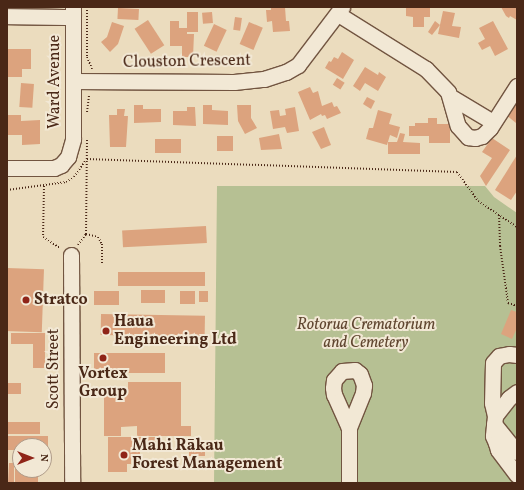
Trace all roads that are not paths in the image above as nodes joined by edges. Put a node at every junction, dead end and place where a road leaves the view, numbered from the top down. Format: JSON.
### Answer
{"nodes":[{"id":1,"x":340,"y":11,"type":"edge"},
{"id":2,"x":73,"y":12,"type":"edge"},
{"id":3,"x":7,"y":16,"type":"edge"},
{"id":4,"x":73,"y":81,"type":"junction"},
{"id":5,"x":517,"y":86,"type":"edge"},
{"id":6,"x":451,"y":97,"type":"junction"},
{"id":7,"x":493,"y":122,"type":"junction"},
{"id":8,"x":7,"y":168,"type":"edge"},
{"id":9,"x":71,"y":255,"type":"road end"},
{"id":10,"x":517,"y":355,"type":"edge"},
{"id":11,"x":517,"y":392,"type":"edge"},
{"id":12,"x":494,"y":420,"type":"junction"},
{"id":13,"x":349,"y":428,"type":"dead end"},
{"id":14,"x":517,"y":452,"type":"edge"},
{"id":15,"x":517,"y":475,"type":"edge"},
{"id":16,"x":72,"y":483,"type":"edge"},
{"id":17,"x":349,"y":483,"type":"edge"}],
"edges":[{"from":1,"to":4,"type":"street","name":"Clouston Crescent"},
{"from":1,"to":6,"type":"street"},
{"from":2,"to":3,"type":"street"},
{"from":2,"to":4,"type":"street","name":"Ward Avenue"},
{"from":4,"to":8,"type":"street","name":"Ward Avenue"},
{"from":5,"to":7,"type":"street"},
{"from":6,"to":7,"type":"street"},
{"from":6,"to":7,"type":"street"},
{"from":9,"to":16,"type":"street","name":"Scott Street"},
{"from":10,"to":12,"type":"street"},
{"from":11,"to":12,"type":"street"},
{"from":12,"to":14,"type":"street"},
{"from":12,"to":15,"type":"street"},
{"from":13,"to":17,"type":"street"}]}
